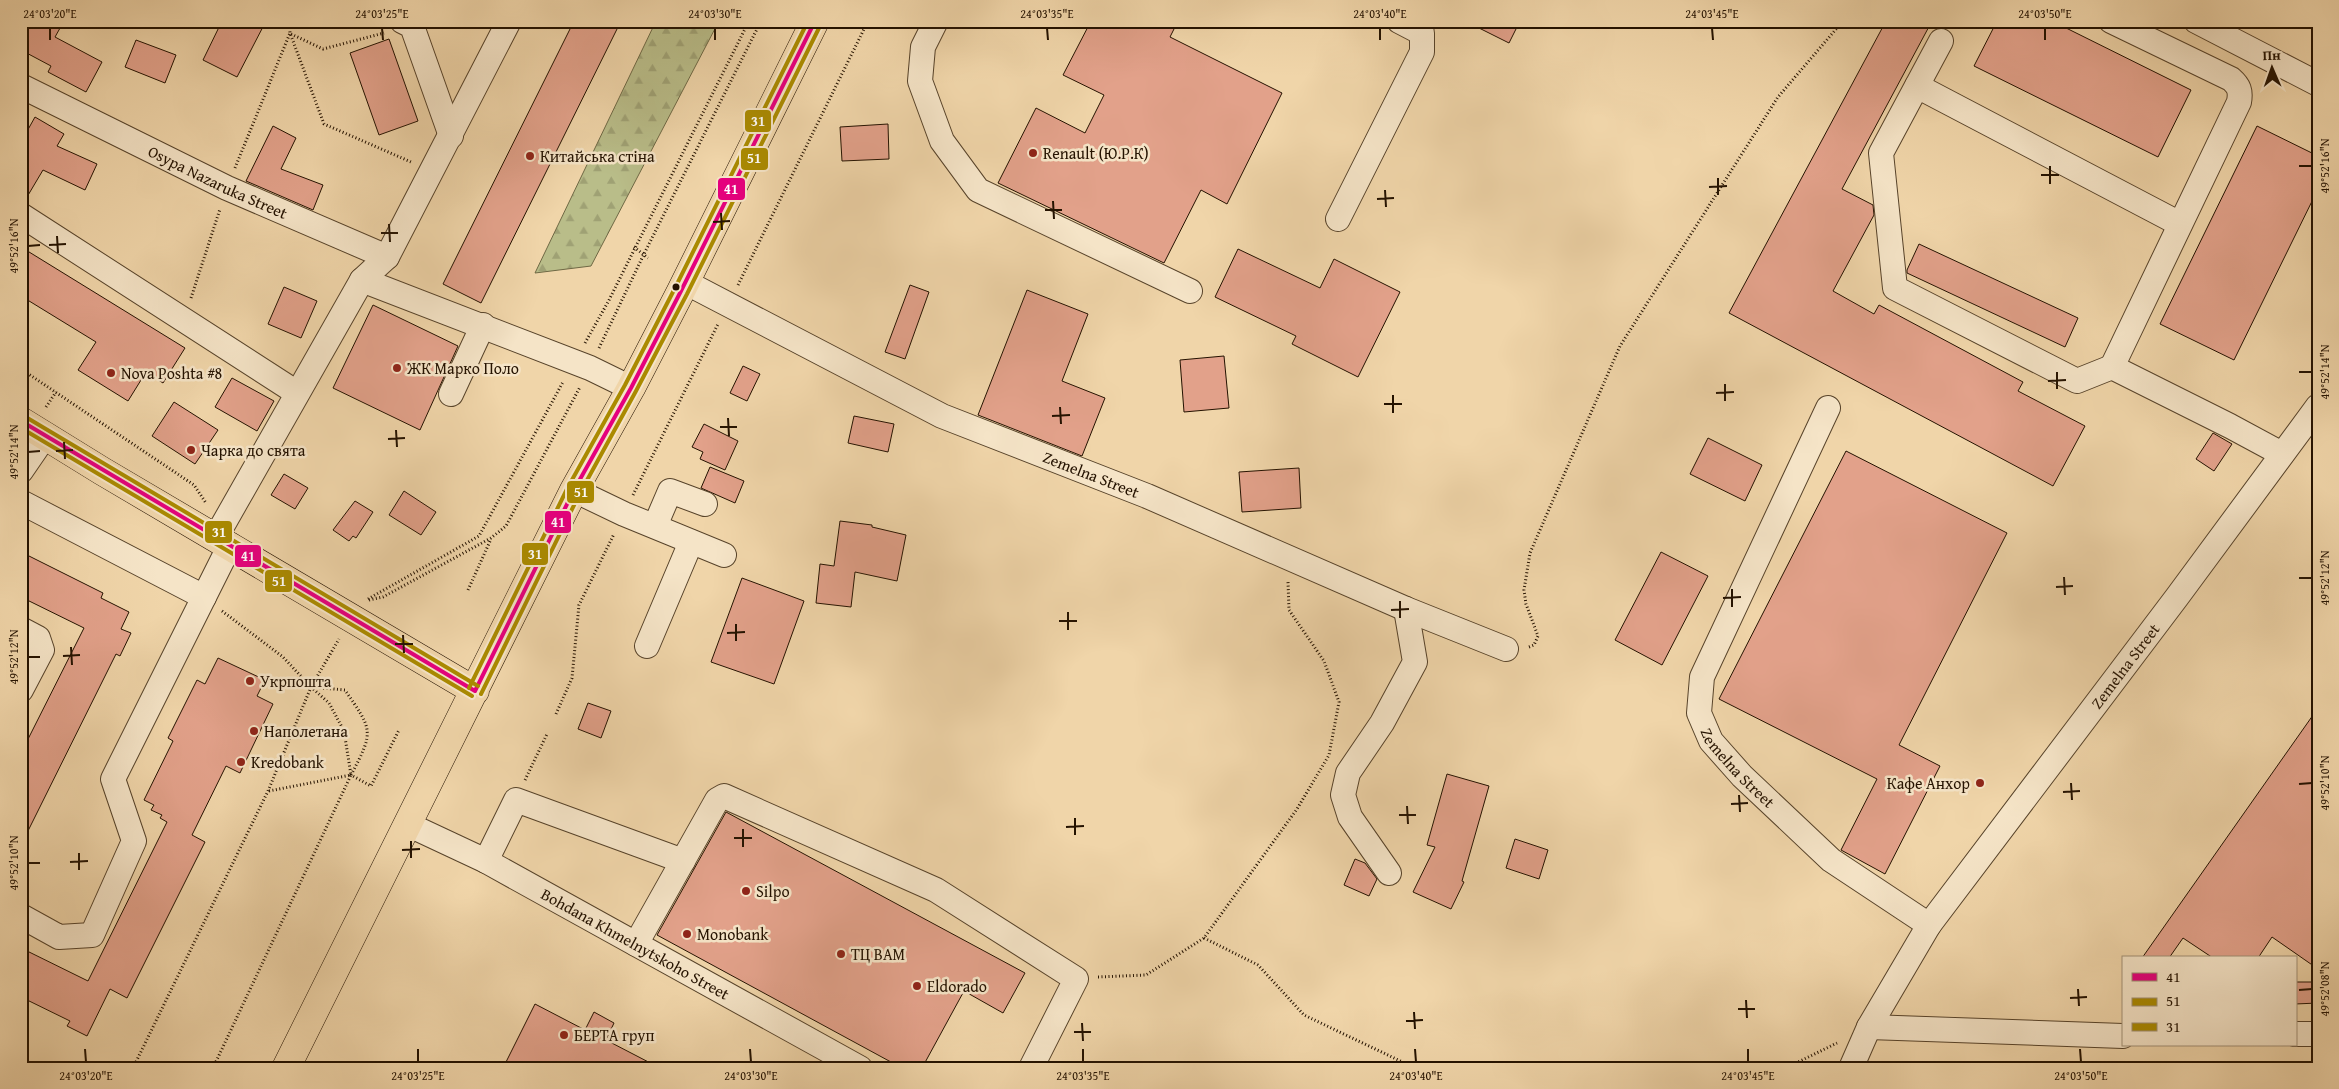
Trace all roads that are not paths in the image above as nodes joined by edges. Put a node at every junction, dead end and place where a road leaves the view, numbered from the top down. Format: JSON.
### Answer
{"nodes":[{"id":1,"x":509,"y":21,"type":"edge"},
{"id":2,"x":815,"y":21,"type":"edge"},
{"id":3,"x":936,"y":21,"type":"edge"},
{"id":4,"x":1399,"y":21,"type":"edge"},
{"id":5,"x":2111,"y":21,"type":"edge"},
{"id":6,"x":2196,"y":21,"type":"edge"},
{"id":7,"x":407,"y":24,"type":"edge"},
{"id":8,"x":1941,"y":41,"type":"dead end"},
{"id":9,"x":2318,"y":84,"type":"edge"},
{"id":10,"x":21,"y":86,"type":"edge"},
{"id":11,"x":1917,"y":86,"type":"junction"},
{"id":12,"x":450,"y":136,"type":"junction"},
{"id":13,"x":21,"y":215,"type":"edge"},
{"id":14,"x":1338,"y":218,"type":"dead end"},
{"id":15,"x":2180,"y":224,"type":"junction"},
{"id":16,"x":387,"y":257,"type":"junction"},
{"id":17,"x":362,"y":280,"type":"junction"},
{"id":18,"x":685,"y":282,"type":"junction"},
{"id":19,"x":1190,"y":291,"type":"dead end"},
{"id":20,"x":482,"y":325,"type":"junction"},
{"id":21,"x":2112,"y":367,"type":"junction"},
{"id":22,"x":631,"y":388,"type":"junction"},
{"id":23,"x":297,"y":393,"type":"junction"},
{"id":24,"x":451,"y":394,"type":"dead end"},
{"id":25,"x":2318,"y":406,"type":"edge"},
{"id":26,"x":1828,"y":408,"type":"dead end"},
{"id":27,"x":37,"y":422,"type":"edge"},
{"id":28,"x":2282,"y":454,"type":"junction"},
{"id":29,"x":21,"y":471,"type":"edge"},
{"id":30,"x":574,"y":490,"type":"junction"},
{"id":31,"x":21,"y":502,"type":"edge"},
{"id":32,"x":705,"y":504,"type":"dead end"},
{"id":33,"x":656,"y":526,"type":"junction"},
{"id":34,"x":223,"y":536,"type":"junction"},
{"id":35,"x":691,"y":542,"type":"junction"},
{"id":36,"x":724,"y":555,"type":"dead end"},
{"id":37,"x":204,"y":598,"type":"junction"},
{"id":38,"x":1406,"y":609,"type":"junction"},
{"id":39,"x":21,"y":629,"type":"edge"},
{"id":40,"x":647,"y":646,"type":"dead end"},
{"id":41,"x":1506,"y":649,"type":"road end"},
{"id":42,"x":21,"y":690,"type":"edge"},
{"id":43,"x":475,"y":691,"type":"junction"},
{"id":44,"x":407,"y":824,"type":"junction"},
{"id":45,"x":486,"y":861,"type":"junction"},
{"id":46,"x":683,"y":862,"type":"junction"},
{"id":47,"x":1389,"y":873,"type":"dead end"},
{"id":48,"x":21,"y":916,"type":"edge"},
{"id":49,"x":1929,"y":925,"type":"junction"},
{"id":50,"x":636,"y":944,"type":"junction"},
{"id":51,"x":1869,"y":1027,"type":"junction"},
{"id":52,"x":2296,"y":1034,"type":"edge"},
{"id":53,"x":2318,"y":1034,"type":"edge"},
{"id":54,"x":2122,"y":1036,"type":"edge"},
{"id":55,"x":286,"y":1068,"type":"edge"},
{"id":56,"x":860,"y":1068,"type":"edge"},
{"id":57,"x":1031,"y":1068,"type":"edge"},
{"id":58,"x":1851,"y":1068,"type":"edge"}],
"edges":[{"from":1,"to":12,"type":"street"},
{"from":2,"to":18,"type":"main road"},
{"from":3,"to":19,"type":"street"},
{"from":4,"to":14,"type":"street"},
{"from":5,"to":15,"type":"street"},
{"from":6,"to":9,"type":"street"},
{"from":7,"to":12,"type":"street"},
{"from":8,"to":11,"type":"street"},
{"from":10,"to":16,"type":"street","name":"Osypa Nazaruka Street"},
{"from":11,"to":15,"type":"street"},
{"from":11,"to":21,"type":"street"},
{"from":12,"to":16,"type":"street"},
{"from":13,"to":23,"type":"street"},
{"from":15,"to":21,"type":"street"},
{"from":16,"to":17,"type":"street"},
{"from":17,"to":20,"type":"street"},
{"from":17,"to":23,"type":"street"},
{"from":18,"to":22,"type":"main road"},
{"from":18,"to":38,"type":"street","name":"Zemelna Street"},
{"from":20,"to":22,"type":"street"},
{"from":20,"to":24,"type":"street"},
{"from":21,"to":28,"type":"street"},
{"from":22,"to":30,"type":"main road"},
{"from":23,"to":34,"type":"street"},
{"from":25,"to":28,"type":"street","name":"Zemelna Street"},
{"from":26,"to":49,"type":"street","name":"Zemelna Street"},
{"from":27,"to":29,"type":"street"},
{"from":27,"to":34,"type":"main road"},
{"from":28,"to":49,"type":"street","name":"Zemelna Street"},
{"from":30,"to":33,"type":"street"},
{"from":30,"to":43,"type":"main road"},
{"from":31,"to":37,"type":"street"},
{"from":32,"to":33,"type":"street"},
{"from":33,"to":35,"type":"street"},
{"from":34,"to":37,"type":"street"},
{"from":34,"to":43,"type":"main road"},
{"from":35,"to":36,"type":"street"},
{"from":35,"to":40,"type":"street"},
{"from":37,"to":48,"type":"street"},
{"from":38,"to":41,"type":"street","name":"Zemelna Street"},
{"from":38,"to":47,"type":"street"},
{"from":39,"to":42,"type":"street"},
{"from":43,"to":44,"type":"main road"},
{"from":44,"to":45,"type":"street","name":"Bohdana Khmelnytskoho Street"},
{"from":44,"to":55,"type":"main road"},
{"from":45,"to":46,"type":"street"},
{"from":45,"to":50,"type":"street","name":"Bohdana Khmelnytskoho Street"},
{"from":46,"to":50,"type":"street"},
{"from":46,"to":57,"type":"street"},
{"from":49,"to":51,"type":"street","name":"Zemelna Street"},
{"from":50,"to":56,"type":"street","name":"Bohdana Khmelnytskoho Street"},
{"from":51,"to":54,"type":"street"},
{"from":51,"to":58,"type":"street","name":"Zemelna Street"},
{"from":52,"to":53,"type":"street"}]}
